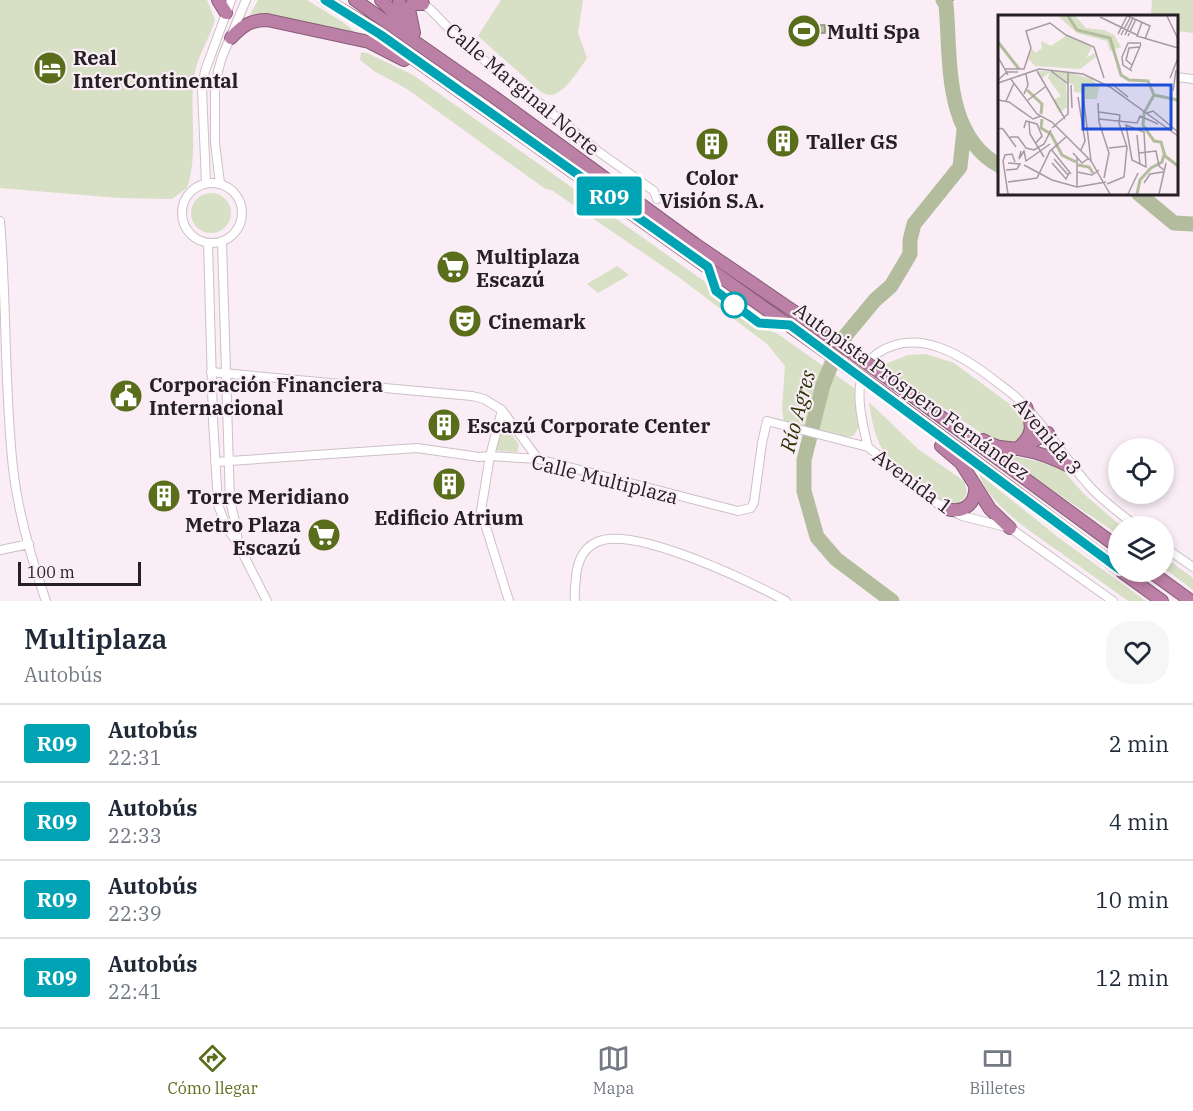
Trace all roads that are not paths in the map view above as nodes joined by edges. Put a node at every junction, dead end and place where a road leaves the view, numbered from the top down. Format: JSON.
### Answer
{"nodes":[{"id":1,"x":218,"y":0,"type":"edge"},
{"id":2,"x":231,"y":0,"type":"edge"},
{"id":3,"x":246,"y":0,"type":"edge"},
{"id":4,"x":325,"y":0,"type":"edge"},
{"id":5,"x":355,"y":0,"type":"edge"},
{"id":6,"x":381,"y":0,"type":"edge"},
{"id":7,"x":399,"y":0,"type":"edge"},
{"id":8,"x":420,"y":2,"type":"edge"},
{"id":9,"x":226,"y":13,"type":"junction"},
{"id":10,"x":401,"y":21,"type":"junction"},
{"id":11,"x":414,"y":33,"type":"junction"},
{"id":12,"x":231,"y":38,"type":"junction"},
{"id":13,"x":1178,"y":77,"type":"edge"},
{"id":14,"x":1193,"y":79,"type":"edge"},
{"id":15,"x":455,"y":87,"type":"junction"},
{"id":16,"x":494,"y":97,"type":"junction"},
{"id":17,"x":206,"y":183,"type":"junction"},
{"id":18,"x":220,"y":183,"type":"junction"},
{"id":19,"x":657,"y":199,"type":"dead end"},
{"id":20,"x":0,"y":221,"type":"edge"},
{"id":21,"x":222,"y":241,"type":"junction"},
{"id":22,"x":208,"y":243,"type":"junction"},
{"id":23,"x":212,"y":372,"type":"junction"},
{"id":24,"x":226,"y":374,"type":"junction"},
{"id":25,"x":913,"y":397,"type":"junction"},
{"id":26,"x":891,"y":399,"type":"junction"},
{"id":27,"x":1026,"y":407,"type":"junction"},
{"id":28,"x":502,"y":410,"type":"junction"},
{"id":29,"x":862,"y":426,"type":"junction"},
{"id":30,"x":1048,"y":433,"type":"junction"},
{"id":31,"x":842,"y":439,"type":"junction"},
{"id":32,"x":868,"y":447,"type":"junction"},
{"id":33,"x":1017,"y":448,"type":"junction"},
{"id":34,"x":490,"y":456,"type":"junction"},
{"id":35,"x":538,"y":459,"type":"junction"},
{"id":36,"x":215,"y":462,"type":"junction"},
{"id":37,"x":229,"y":462,"type":"junction"},
{"id":38,"x":1073,"y":468,"type":"junction"},
{"id":39,"x":975,"y":485,"type":"junction"},
{"id":40,"x":947,"y":509,"type":"junction"},
{"id":41,"x":1124,"y":516,"type":"edge"},
{"id":42,"x":1010,"y":528,"type":"junction"},
{"id":43,"x":1108,"y":540,"type":"edge"},
{"id":44,"x":29,"y":544,"type":"junction"},
{"id":45,"x":238,"y":544,"type":"junction"},
{"id":46,"x":0,"y":550,"type":"edge"},
{"id":47,"x":1174,"y":554,"type":"edge"},
{"id":48,"x":1108,"y":560,"type":"edge"},
{"id":49,"x":1193,"y":567,"type":"edge"},
{"id":50,"x":1137,"y":582,"type":"edge"},
{"id":51,"x":1165,"y":582,"type":"edge"},
{"id":52,"x":46,"y":601,"type":"edge"},
{"id":53,"x":267,"y":601,"type":"edge"},
{"id":54,"x":509,"y":601,"type":"edge"},
{"id":55,"x":575,"y":601,"type":"edge"},
{"id":56,"x":786,"y":601,"type":"edge"},
{"id":57,"x":1113,"y":601,"type":"edge"},
{"id":58,"x":1162,"y":601,"type":"edge"},
{"id":59,"x":1191,"y":601,"type":"edge"}],
"edges":[{"from":1,"to":9,"type":"highway"},
{"from":2,"to":9,"type":"street"},
{"from":3,"to":12,"type":"street"},
{"from":4,"to":15,"type":"highway","name":"Autopista Próspero Fernández"},
{"from":5,"to":16,"type":"highway","name":"Autopista Próspero Fernández"},
{"from":6,"to":10,"type":"highway"},
{"from":7,"to":10,"type":"highway"},
{"from":8,"to":11,"type":"highway"},
{"from":8,"to":19,"type":"street","name":"Calle Marginal Norte"},
{"from":9,"to":17,"type":"street"},
{"from":10,"to":11,"type":"highway"},
{"from":11,"to":16,"type":"highway"},
{"from":12,"to":15,"type":"highway"},
{"from":12,"to":18,"type":"street"},
{"from":13,"to":14,"type":"street"},
{"from":15,"to":26,"type":"highway","name":"Autopista Próspero Fernández","bridge":true},
{"from":16,"to":25,"type":"highway","name":"Autopista Próspero Fernández","bridge":true},
{"from":17,"to":18,"type":"street"},
{"from":17,"to":22,"type":"street"},
{"from":18,"to":21,"type":"street"},
{"from":20,"to":44,"type":"street"},
{"from":21,"to":22,"type":"street"},
{"from":21,"to":24,"type":"street"},
{"from":22,"to":23,"type":"street"},
{"from":23,"to":24,"type":"street"},
{"from":23,"to":36,"type":"street"},
{"from":24,"to":28,"type":"street"},
{"from":24,"to":37,"type":"street"},
{"from":25,"to":33,"type":"highway"},
{"from":25,"to":43,"type":"highway","name":"Autopista Próspero Fernández"},
{"from":26,"to":39,"type":"highway"},
{"from":26,"to":48,"type":"highway","name":"Autopista Próspero Fernández"},
{"from":27,"to":29,"type":"street","name":"Avenida 3"},
{"from":27,"to":30,"type":"street","name":"Avenida 3"},
{"from":27,"to":33,"type":"highway"},
{"from":28,"to":34,"type":"street"},
{"from":28,"to":35,"type":"street"},
{"from":29,"to":31,"type":"street"},
{"from":29,"to":32,"type":"street","name":"Avenida 3"},
{"from":30,"to":33,"type":"highway"},
{"from":30,"to":38,"type":"street","name":"Avenida 3"},
{"from":31,"to":32,"type":"street","name":"Calle Multiplaza"},
{"from":31,"to":35,"type":"street","name":"Calle Multiplaza"},
{"from":32,"to":40,"type":"street","name":"Avenida 1"},
{"from":33,"to":38,"type":"highway"},
{"from":34,"to":35,"type":"street","name":"Calle Multiplaza"},
{"from":34,"to":37,"type":"street","name":"Calle Multiplaza"},
{"from":34,"to":54,"type":"street"},
{"from":36,"to":37,"type":"street","name":"Calle Multiplaza"},
{"from":36,"to":45,"type":"street"},
{"from":37,"to":45,"type":"street"},
{"from":38,"to":41,"type":"street","name":"Avenida 3"},
{"from":39,"to":40,"type":"highway"},
{"from":39,"to":42,"type":"highway"},
{"from":40,"to":42,"type":"street","name":"Avenida 1"},
{"from":42,"to":57,"type":"street","name":"Avenida 1"},
{"from":44,"to":46,"type":"street"},
{"from":44,"to":52,"type":"street"},
{"from":45,"to":53,"type":"street"},
{"from":47,"to":49,"type":"street"},
{"from":50,"to":58,"type":"highway","name":"Autopista Próspero Fernández"},
{"from":51,"to":59,"type":"highway"},
{"from":55,"to":56,"type":"street"}]}
